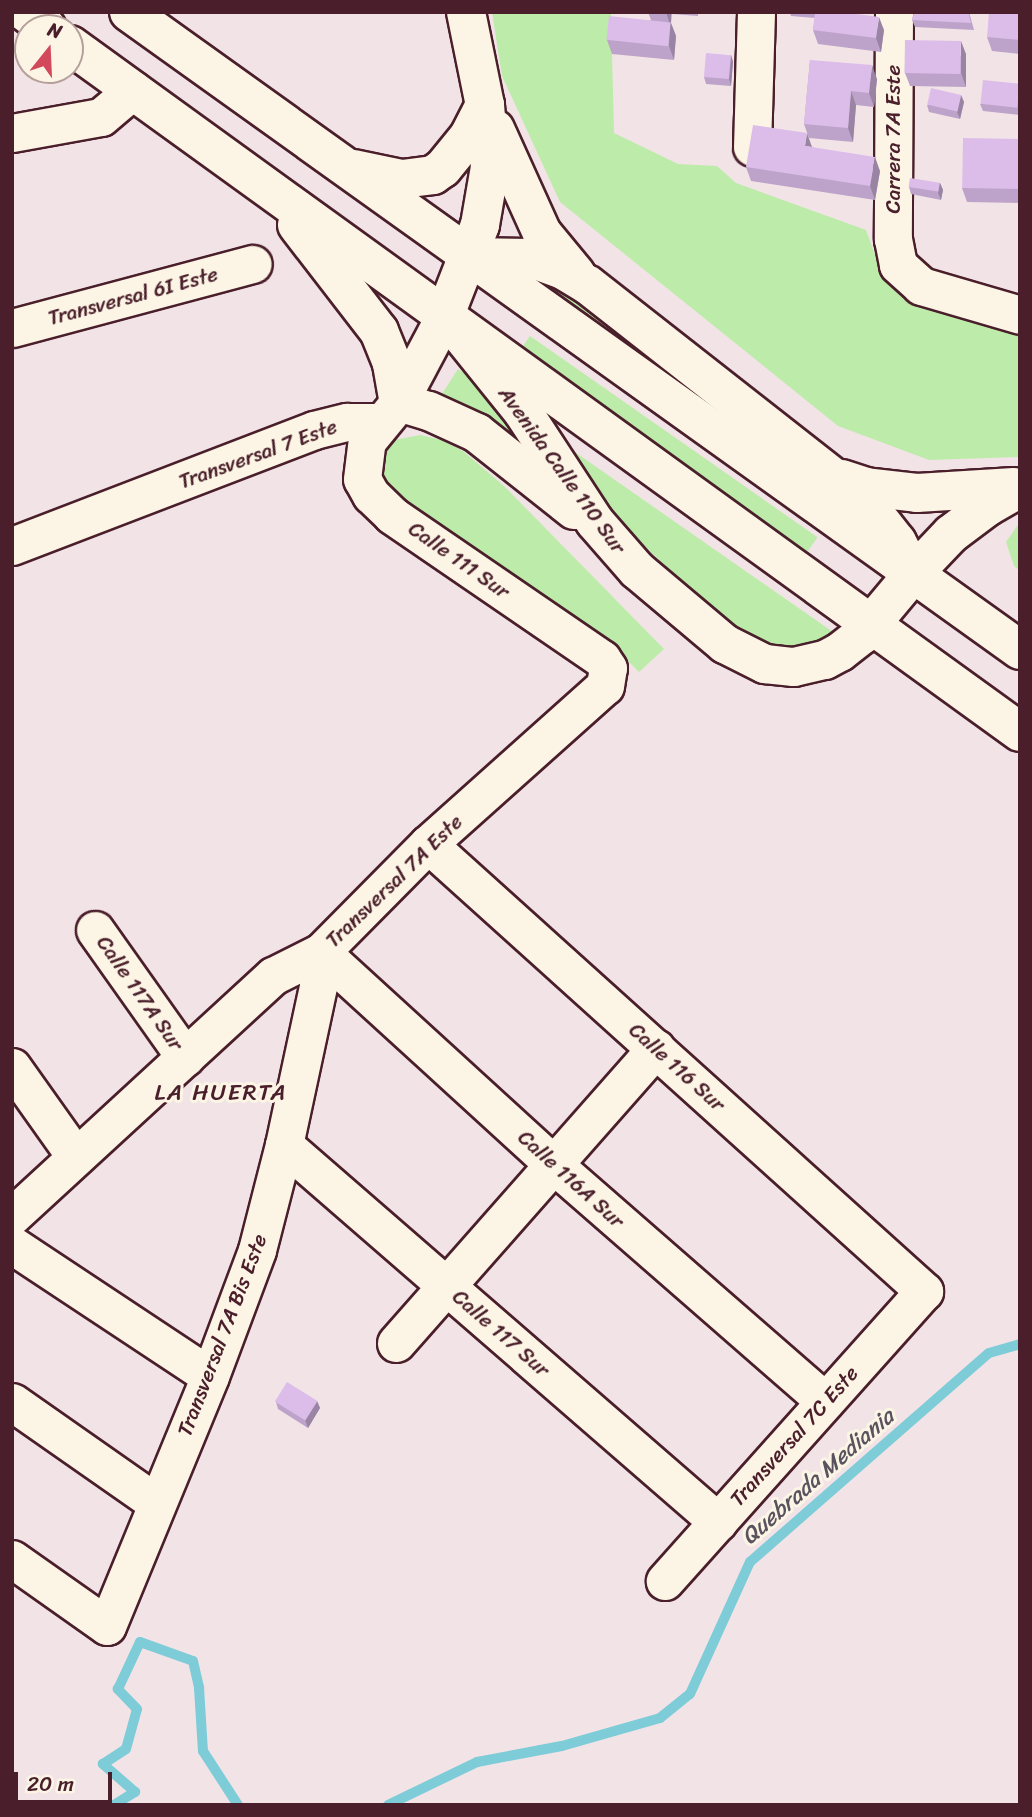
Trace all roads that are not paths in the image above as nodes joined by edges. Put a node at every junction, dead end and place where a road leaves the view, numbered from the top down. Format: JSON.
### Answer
{"nodes":[{"id":1,"x":129,"y":12,"type":"edge"},
{"id":2,"x":466,"y":12,"type":"edge"},
{"id":3,"x":756,"y":12,"type":"edge"},
{"id":4,"x":894,"y":12,"type":"edge"},
{"id":5,"x":84,"y":54,"type":"edge"},
{"id":6,"x":134,"y":90,"type":"junction"},
{"id":7,"x":485,"y":105,"type":"junction"},
{"id":8,"x":12,"y":133,"type":"edge"},
{"id":9,"x":752,"y":147,"type":"edge"},
{"id":10,"x":340,"y":165,"type":"junction"},
{"id":11,"x":265,"y":185,"type":"junction"},
{"id":12,"x":468,"y":257,"type":"junction"},
{"id":13,"x":253,"y":264,"type":"dead end"},
{"id":14,"x":588,"y":285,"type":"junction"},
{"id":15,"x":444,"y":315,"type":"junction"},
{"id":16,"x":1020,"y":315,"type":"edge"},
{"id":17,"x":12,"y":328,"type":"edge"},
{"id":18,"x":390,"y":412,"type":"junction"},
{"id":19,"x":819,"y":467,"type":"junction"},
{"id":20,"x":1020,"y":487,"type":"edge"},
{"id":21,"x":613,"y":544,"type":"junction"},
{"id":22,"x":12,"y":547,"type":"edge"},
{"id":23,"x":912,"y":574,"type":"junction"},
{"id":24,"x":871,"y":624,"type":"junction"},
{"id":25,"x":1020,"y":650,"type":"edge"},
{"id":26,"x":608,"y":673,"type":"joint"},
{"id":27,"x":1020,"y":732,"type":"edge"},
{"id":28,"x":428,"y":844,"type":"junction"},
{"id":29,"x":95,"y":930,"type":"dead end"},
{"id":30,"x":321,"y":952,"type":"junction"},
{"id":31,"x":656,"y":1048,"type":"junction"},
{"id":32,"x":185,"y":1057,"type":"junction"},
{"id":33,"x":12,"y":1067,"type":"edge"},
{"id":34,"x":284,"y":1145,"type":"junction"},
{"id":35,"x":76,"y":1157,"type":"junction"},
{"id":36,"x":553,"y":1164,"type":"junction"},
{"id":37,"x":12,"y":1216,"type":"edge"},
{"id":38,"x":12,"y":1245,"type":"edge"},
{"id":39,"x":446,"y":1286,"type":"junction"},
{"id":40,"x":924,"y":1291,"type":"joint"},
{"id":41,"x":396,"y":1343,"type":"dead end"},
{"id":42,"x":210,"y":1376,"type":"junction"},
{"id":43,"x":825,"y":1401,"type":"junction"},
{"id":44,"x":12,"y":1402,"type":"edge"},
{"id":45,"x":156,"y":1503,"type":"junction"},
{"id":46,"x":718,"y":1522,"type":"junction"},
{"id":47,"x":12,"y":1559,"type":"edge"},
{"id":48,"x":665,"y":1581,"type":"dead end"}],
"edges":[{"from":1,"to":10,"type":"main road"},
{"from":2,"to":7,"type":"main road"},
{"from":3,"to":9,"type":"street"},
{"from":4,"to":16,"type":"street","name":"Carrera 7A Este"},
{"from":5,"to":6,"type":"main road","name":"Avenida Calle 110 Sur"},
{"from":6,"to":8,"type":"street"},
{"from":6,"to":11,"type":"main road","name":"Avenida Calle 110 Sur"},
{"from":7,"to":10,"type":"main road"},
{"from":7,"to":12,"type":"main road"},
{"from":7,"to":14,"type":"main road"},
{"from":10,"to":12,"type":"main road"},
{"from":11,"to":15,"type":"main road","name":"Avenida Calle 110 Sur"},
{"from":11,"to":18,"type":"main road"},
{"from":12,"to":14,"type":"main road"},
{"from":12,"to":15,"type":"main road"},
{"from":12,"to":23,"type":"main road"},
{"from":13,"to":17,"type":"street","name":"Transversal 6I Este"},
{"from":14,"to":19,"type":"main road"},
{"from":15,"to":18,"type":"street"},
{"from":15,"to":21,"type":"main road","name":"Avenida Calle 110 Sur"},
{"from":15,"to":24,"type":"main road","name":"Avenida Calle 110 Sur"},
{"from":18,"to":21,"type":"main road"},
{"from":18,"to":22,"type":"street","name":"Transversal 7 Este"},
{"from":18,"to":26,"type":"street","name":"Calle 111 Sur"},
{"from":19,"to":20,"type":"main road"},
{"from":19,"to":23,"type":"main road"},
{"from":20,"to":23,"type":"main road"},
{"from":21,"to":24,"type":"main road","name":"Avenida Calle 110 Sur"},
{"from":23,"to":24,"type":"main road"},
{"from":23,"to":25,"type":"main road"},
{"from":24,"to":27,"type":"main road","name":"Avenida Calle 110 Sur"},
{"from":26,"to":28,"type":"street","name":"Transversal 7A Este"},
{"from":28,"to":30,"type":"street","name":"Transversal 7A Este"},
{"from":28,"to":31,"type":"street","name":"Calle 116 Sur"},
{"from":29,"to":32,"type":"street","name":"Calle 117A Sur"},
{"from":30,"to":32,"type":"street","name":"Transversal 7A Este"},
{"from":30,"to":34,"type":"street","name":"Transversal 7A Bis Este"},
{"from":30,"to":36,"type":"street","name":"Calle 116A Sur"},
{"from":31,"to":36,"type":"street"},
{"from":31,"to":40,"type":"street","name":"Calle 116 Sur"},
{"from":32,"to":35,"type":"street","name":"Transversal 7A Este"},
{"from":33,"to":35,"type":"street"},
{"from":34,"to":39,"type":"street","name":"Calle 117 Sur"},
{"from":34,"to":42,"type":"street","name":"Transversal 7A Bis Este"},
{"from":35,"to":37,"type":"street","name":"Transversal 7A Este"},
{"from":36,"to":39,"type":"street"},
{"from":36,"to":43,"type":"street","name":"Calle 116A Sur"},
{"from":38,"to":42,"type":"street"},
{"from":39,"to":41,"type":"street"},
{"from":39,"to":46,"type":"street","name":"Calle 117 Sur"},
{"from":40,"to":43,"type":"street","name":"Transversal 7C Este"},
{"from":42,"to":45,"type":"street","name":"Transversal 7A Bis Este"},
{"from":43,"to":46,"type":"street","name":"Transversal 7C Este"},
{"from":44,"to":45,"type":"street"},
{"from":45,"to":47,"type":"street","name":"Transversal 7A Bis Este"},
{"from":46,"to":48,"type":"street","name":"Transversal 7C Este"}]}
